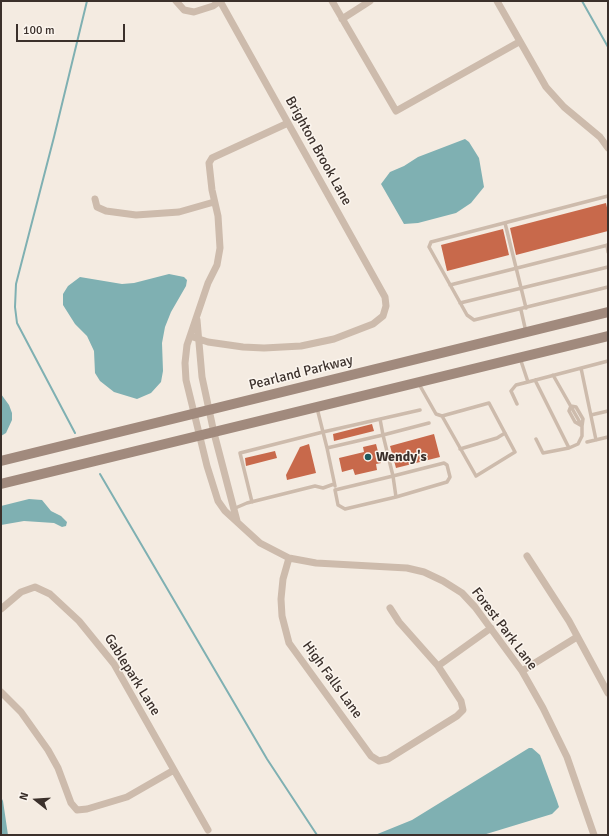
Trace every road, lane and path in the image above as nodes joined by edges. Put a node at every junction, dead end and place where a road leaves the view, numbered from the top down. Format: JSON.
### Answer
{"nodes":[{"id":1,"x":176,"y":1,"type":"edge"},
{"id":2,"x":220,"y":1,"type":"edge"},
{"id":3,"x":332,"y":1,"type":"edge"},
{"id":4,"x":370,"y":1,"type":"edge"},
{"id":5,"x":497,"y":1,"type":"edge"},
{"id":6,"x":342,"y":19,"type":"junction"},
{"id":7,"x":519,"y":42,"type":"junction"},
{"id":8,"x":288,"y":123,"type":"junction"},
{"id":9,"x":608,"y":148,"type":"edge"},
{"id":10,"x":608,"y":196,"type":"edge"},
{"id":11,"x":95,"y":199,"type":"dead end"},
{"id":12,"x":214,"y":202,"type":"junction"},
{"id":13,"x":505,"y":223,"type":"junction"},
{"id":14,"x":607,"y":245,"type":"edge"},
{"id":15,"x":608,"y":252,"type":"edge"},
{"id":16,"x":608,"y":267,"type":"edge"},
{"id":17,"x":516,"y":268,"type":"junction"},
{"id":18,"x":450,"y":285,"type":"junction"},
{"id":19,"x":608,"y":287,"type":"edge"},
{"id":20,"x":521,"y":288,"type":"junction"},
{"id":21,"x":460,"y":303,"type":"junction"},
{"id":22,"x":526,"y":308,"type":"junction"},
{"id":23,"x":521,"y":310,"type":"junction"},
{"id":24,"x":608,"y":312,"type":"edge"},
{"id":25,"x":197,"y":317,"type":"junction"},
{"id":26,"x":526,"y":332,"type":"junction"},
{"id":27,"x":190,"y":336,"type":"junction"},
{"id":28,"x":608,"y":336,"type":"edge"},
{"id":29,"x":199,"y":338,"type":"junction"},
{"id":30,"x":520,"y":357,"type":"junction"},
{"id":31,"x":608,"y":362,"type":"edge"},
{"id":32,"x":581,"y":368,"type":"junction"},
{"id":33,"x":553,"y":375,"type":"junction"},
{"id":34,"x":535,"y":380,"type":"junction"},
{"id":35,"x":418,"y":382,"type":"junction"},
{"id":36,"x":528,"y":382,"type":"junction"},
{"id":37,"x":517,"y":404,"type":"dead end"},
{"id":38,"x":317,"y":407,"type":"junction"},
{"id":39,"x":420,"y":410,"type":"dead end"},
{"id":40,"x":209,"y":411,"type":"junction"},
{"id":41,"x":608,"y":411,"type":"edge"},
{"id":42,"x":195,"y":414,"type":"junction"},
{"id":43,"x":442,"y":416,"type":"junction"},
{"id":44,"x":591,"y":416,"type":"junction"},
{"id":45,"x":380,"y":419,"type":"junction"},
{"id":46,"x":430,"y":423,"type":"dead end"},
{"id":47,"x":323,"y":432,"type":"junction"},
{"id":48,"x":214,"y":433,"type":"junction"},
{"id":49,"x":505,"y":433,"type":"junction"},
{"id":50,"x":383,"y":435,"type":"junction"},
{"id":51,"x":200,"y":436,"type":"junction"},
{"id":52,"x":608,"y":437,"type":"edge"},
{"id":53,"x":536,"y":439,"type":"dead end"},
{"id":54,"x":596,"y":440,"type":"junction"},
{"id":55,"x":587,"y":442,"type":"dead end"},
{"id":56,"x":327,"y":448,"type":"junction"},
{"id":57,"x":569,"y":448,"type":"junction"},
{"id":58,"x":460,"y":449,"type":"junction"},
{"id":59,"x":1,"y":461,"type":"edge"},
{"id":60,"x":393,"y":476,"type":"junction"},
{"id":61,"x":1,"y":484,"type":"edge"},
{"id":62,"x":334,"y":484,"type":"junction"},
{"id":63,"x":335,"y":490,"type":"junction"},
{"id":64,"x":396,"y":497,"type":"junction"},
{"id":65,"x":252,"y":502,"type":"junction"},
{"id":66,"x":233,"y":509,"type":"junction"},
{"id":67,"x":238,"y":523,"type":"junction"},
{"id":68,"x":527,"y":556,"type":"dead end"},
{"id":69,"x":289,"y":558,"type":"junction"},
{"id":70,"x":390,"y":608,"type":"dead end"},
{"id":71,"x":1,"y":609,"type":"edge"},
{"id":72,"x":490,"y":628,"type":"junction"},
{"id":73,"x":577,"y":637,"type":"junction"},
{"id":74,"x":438,"y":666,"type":"junction"},
{"id":75,"x":522,"y":671,"type":"junction"},
{"id":76,"x":1,"y":692,"type":"edge"},
{"id":77,"x":608,"y":693,"type":"edge"},
{"id":78,"x":174,"y":770,"type":"junction"},
{"id":79,"x":208,"y":830,"type":"dead end"},
{"id":80,"x":594,"y":835,"type":"edge"}],
"edges":[{"from":1,"to":2,"type":"street"},
{"from":2,"to":8,"type":"street","name":"Brighton Brook Lane"},
{"from":3,"to":6,"type":"street"},
{"from":4,"to":6,"type":"street"},
{"from":5,"to":7,"type":"street"},
{"from":6,"to":7,"type":"street"},
{"from":7,"to":9,"type":"street"},
{"from":8,"to":12,"type":"street","name":"Forest Park Lane"},
{"from":8,"to":29,"type":"street","name":"Brighton Brook Lane"},
{"from":10,"to":13,"type":"lane"},
{"from":11,"to":12,"type":"street"},
{"from":12,"to":25,"type":"street","name":"Forest Park Lane"},
{"from":13,"to":17,"type":"lane"},
{"from":13,"to":18,"type":"lane"},
{"from":14,"to":15,"type":"lane"},
{"from":14,"to":17,"type":"lane"},
{"from":16,"to":20,"type":"lane"},
{"from":17,"to":18,"type":"lane"},
{"from":17,"to":20,"type":"lane"},
{"from":18,"to":21,"type":"lane"},
{"from":19,"to":22,"type":"lane"},
{"from":20,"to":21,"type":"lane"},
{"from":20,"to":22,"type":"lane"},
{"from":21,"to":23,"type":"lane"},
{"from":22,"to":23,"type":"lane"},
{"from":23,"to":26,"type":"lane"},
{"from":24,"to":26,"type":"main road","name":"Pearland Parkway"},
{"from":25,"to":27,"type":"street","name":"Forest Park Lane"},
{"from":25,"to":29,"type":"street"},
{"from":26,"to":40,"type":"main road","name":"Pearland Parkway"},
{"from":27,"to":29,"type":"street"},
{"from":27,"to":42,"type":"street","name":"Forest Park Lane"},
{"from":28,"to":30,"type":"main road"},
{"from":29,"to":40,"type":"street"},
{"from":30,"to":35,"type":"main road"},
{"from":30,"to":36,"type":"lane"},
{"from":31,"to":32,"type":"lane"},
{"from":32,"to":33,"type":"lane"},
{"from":32,"to":44,"type":"lane"},
{"from":33,"to":34,"type":"lane"},
{"from":33,"to":57,"type":"lane"},
{"from":34,"to":36,"type":"lane"},
{"from":34,"to":57,"type":"lane"},
{"from":35,"to":38,"type":"main road"},
{"from":35,"to":43,"type":"lane"},
{"from":36,"to":37,"type":"lane"},
{"from":38,"to":47,"type":"lane"},
{"from":38,"to":48,"type":"main road"},
{"from":39,"to":45,"type":"lane"},
{"from":40,"to":42,"type":"main road","name":"Pearland Parkway"},
{"from":40,"to":48,"type":"street"},
{"from":41,"to":44,"type":"lane"},
{"from":42,"to":51,"type":"street","name":"Forest Park Lane"},
{"from":42,"to":59,"type":"main road","name":"Pearland Parkway"},
{"from":43,"to":49,"type":"lane"},
{"from":43,"to":58,"type":"lane"},
{"from":44,"to":54,"type":"lane"},
{"from":45,"to":47,"type":"lane"},
{"from":45,"to":50,"type":"lane"},
{"from":46,"to":50,"type":"lane"},
{"from":47,"to":56,"type":"lane"},
{"from":47,"to":65,"type":"lane"},
{"from":48,"to":51,"type":"main road"},
{"from":48,"to":66,"type":"street"},
{"from":49,"to":58,"type":"lane"},
{"from":49,"to":58,"type":"lane"},
{"from":50,"to":56,"type":"lane"},
{"from":50,"to":60,"type":"lane"},
{"from":51,"to":61,"type":"main road"},
{"from":51,"to":67,"type":"street","name":"Forest Park Lane"},
{"from":52,"to":54,"type":"lane"},
{"from":53,"to":57,"type":"lane"},
{"from":54,"to":55,"type":"lane"},
{"from":56,"to":62,"type":"lane"},
{"from":60,"to":63,"type":"lane"},
{"from":60,"to":64,"type":"lane"},
{"from":60,"to":64,"type":"lane"},
{"from":62,"to":63,"type":"lane"},
{"from":62,"to":65,"type":"lane"},
{"from":63,"to":64,"type":"lane"},
{"from":65,"to":66,"type":"lane"},
{"from":66,"to":67,"type":"street"},
{"from":67,"to":69,"type":"street","name":"Forest Park Lane"},
{"from":68,"to":73,"type":"street"},
{"from":69,"to":72,"type":"street","name":"Forest Park Lane"},
{"from":69,"to":74,"type":"street","name":"High Falls Lane"},
{"from":70,"to":74,"type":"street"},
{"from":71,"to":78,"type":"street","name":"Gablepark Lane"},
{"from":72,"to":74,"type":"street"},
{"from":72,"to":75,"type":"street","name":"Forest Park Lane"},
{"from":73,"to":75,"type":"street"},
{"from":73,"to":77,"type":"street"},
{"from":75,"to":80,"type":"street","name":"Forest Park Lane"},
{"from":76,"to":78,"type":"street"},
{"from":78,"to":79,"type":"street","name":"Gablepark Lane"}]}
